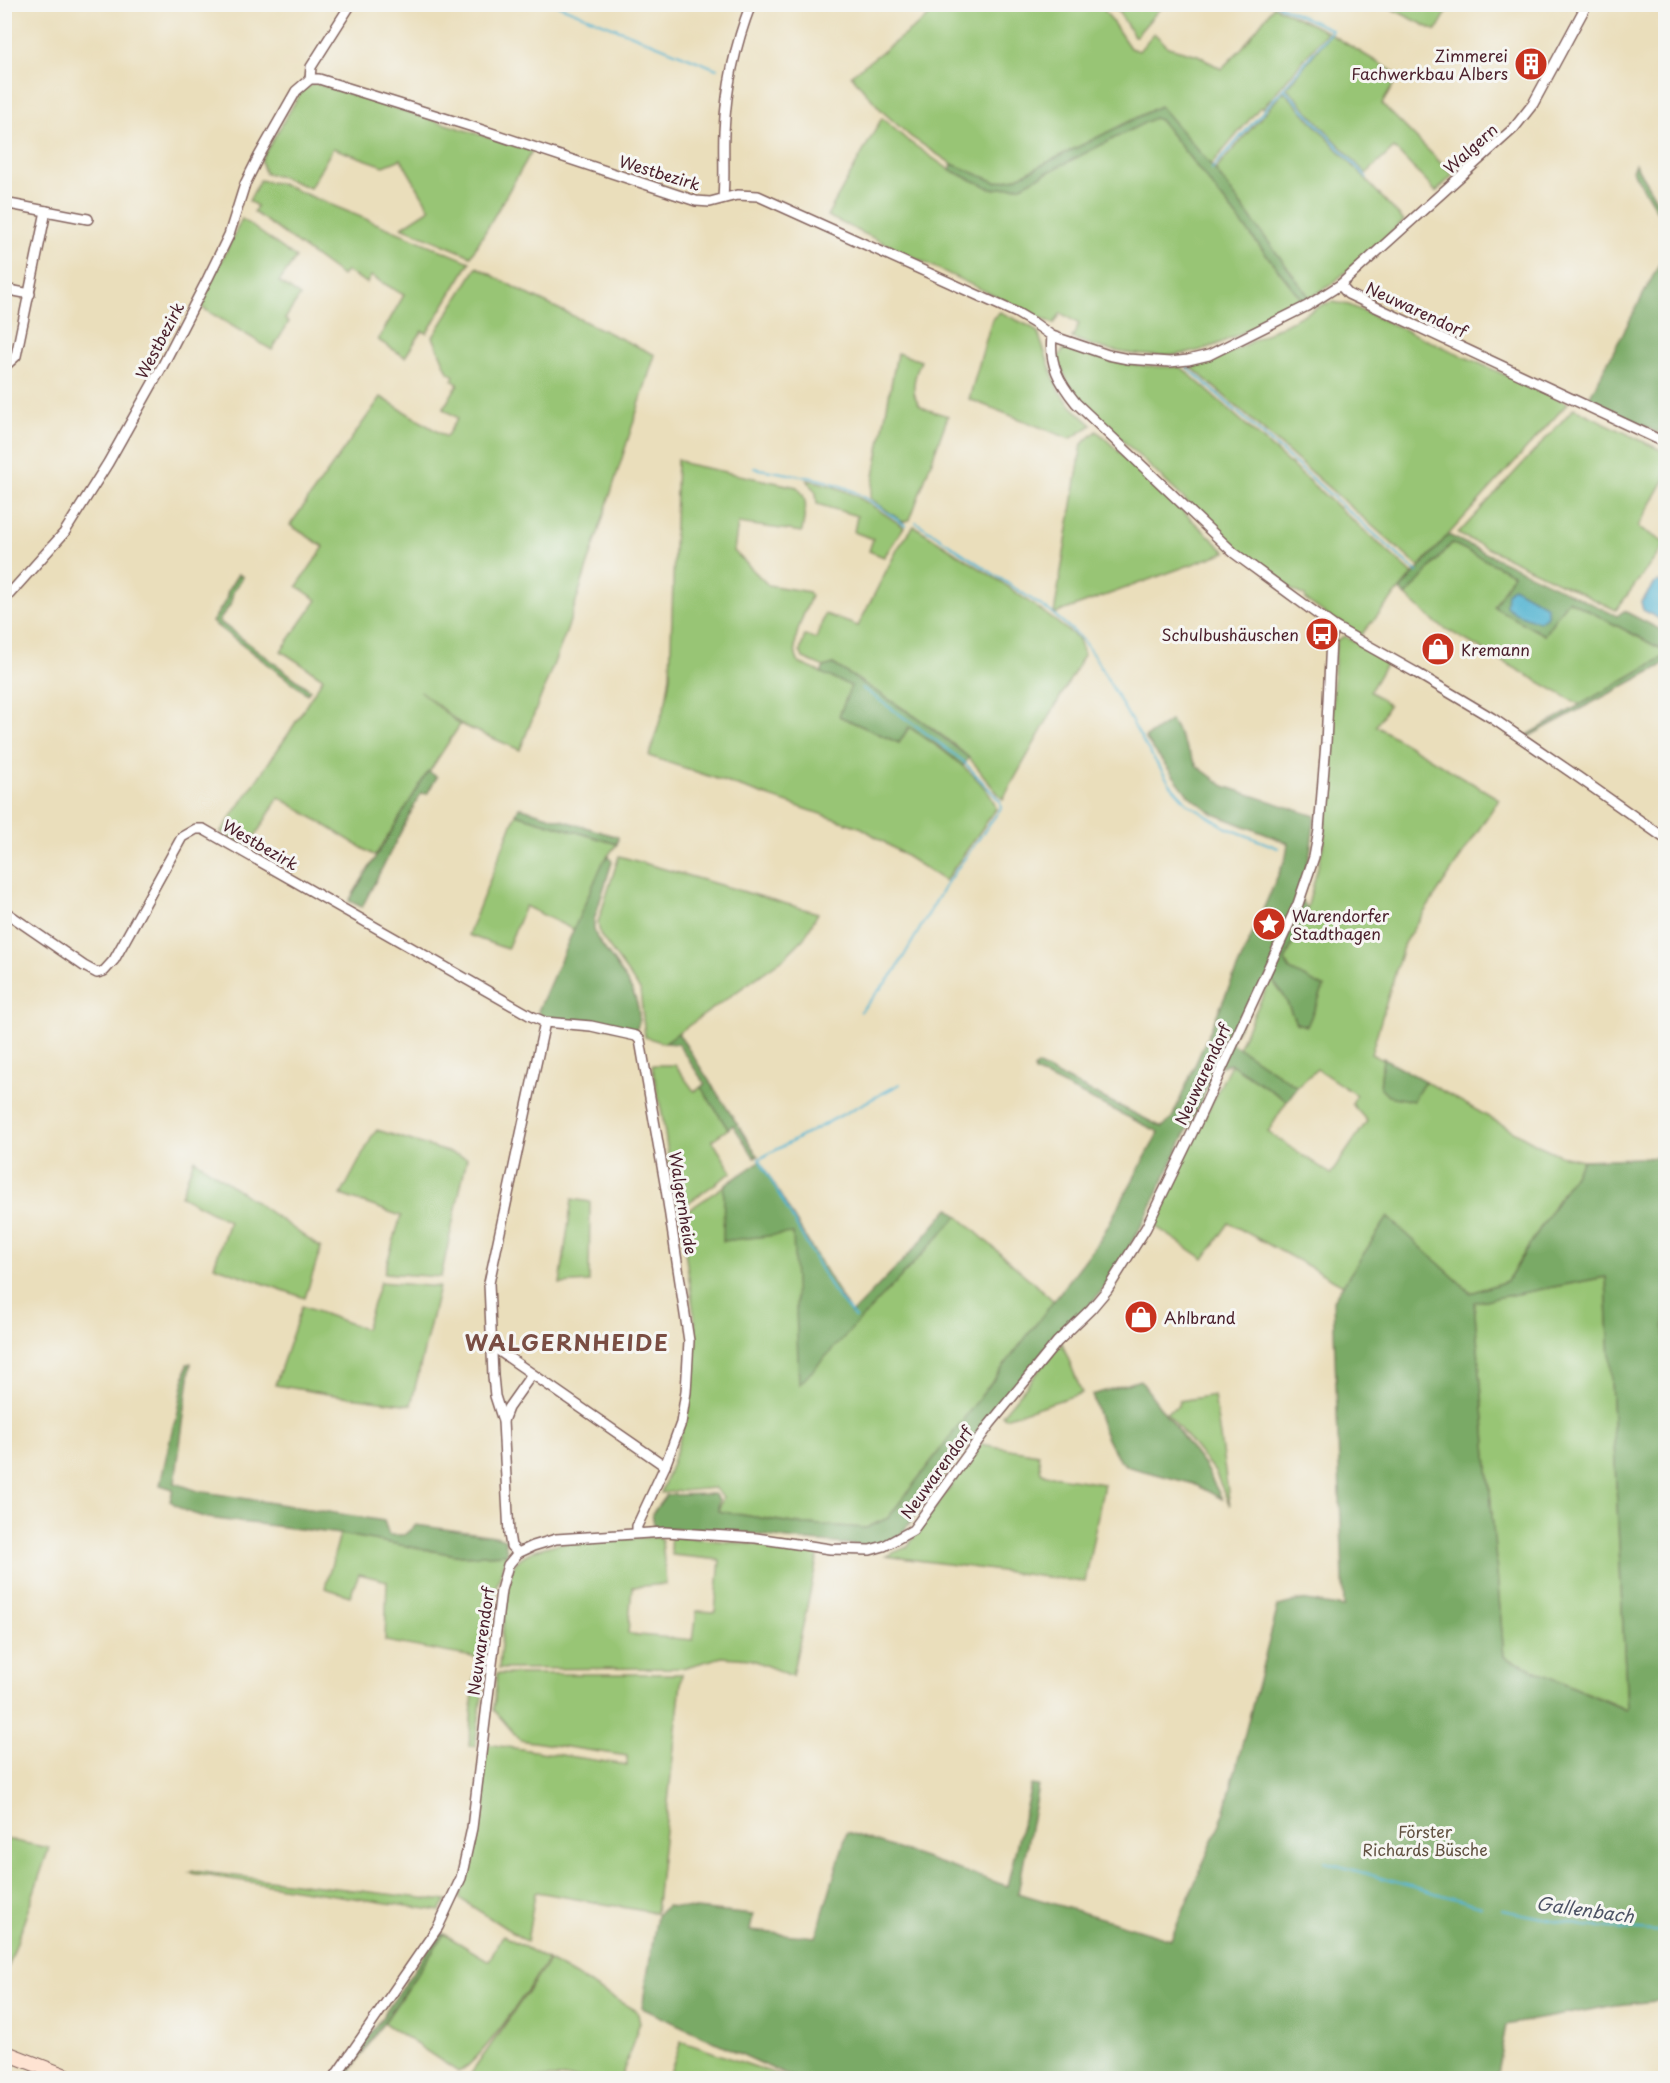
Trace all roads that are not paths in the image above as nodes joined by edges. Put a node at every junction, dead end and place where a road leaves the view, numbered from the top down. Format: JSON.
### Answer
{"nodes":[{"id":1,"x":351,"y":4,"type":"edge"},
{"id":2,"x":751,"y":4,"type":"edge"},
{"id":3,"x":1587,"y":4,"type":"edge"},
{"id":4,"x":310,"y":79,"type":"junction"},
{"id":5,"x":723,"y":198,"type":"junction"},
{"id":6,"x":4,"y":203,"type":"edge"},
{"id":7,"x":46,"y":211,"type":"junction"},
{"id":8,"x":88,"y":219,"type":"dead end"},
{"id":9,"x":1340,"y":285,"type":"junction"},
{"id":10,"x":4,"y":289,"type":"edge"},
{"id":11,"x":30,"y":294,"type":"junction"},
{"id":12,"x":1052,"y":336,"type":"junction"},
{"id":13,"x":4,"y":367,"type":"edge"},
{"id":14,"x":1665,"y":443,"type":"edge"},
{"id":15,"x":4,"y":600,"type":"edge"},
{"id":16,"x":1335,"y":627,"type":"junction"},
{"id":17,"x":1665,"y":839,"type":"edge"},
{"id":18,"x":4,"y":911,"type":"edge"},
{"id":19,"x":531,"y":1016,"type":"joint"},
{"id":20,"x":545,"y":1022,"type":"junction"},
{"id":21,"x":492,"y":1346,"type":"junction"},
{"id":22,"x":532,"y":1374,"type":"junction"},
{"id":23,"x":503,"y":1420,"type":"junction"},
{"id":24,"x":665,"y":1466,"type":"junction"},
{"id":25,"x":637,"y":1533,"type":"junction"},
{"id":26,"x":518,"y":1553,"type":"junction"},
{"id":27,"x":4,"y":2052,"type":"edge"},
{"id":28,"x":71,"y":2079,"type":"edge"},
{"id":29,"x":334,"y":2079,"type":"edge"}],
"edges":[{"from":1,"to":4,"type":"street","name":"Westbezirk"},
{"from":2,"to":5,"type":"street"},
{"from":3,"to":9,"type":"street","name":"Walgern"},
{"from":4,"to":5,"type":"street","name":"Westbezirk"},
{"from":4,"to":15,"type":"street","name":"Westbezirk"},
{"from":5,"to":12,"type":"street","name":"Westbezirk"},
{"from":6,"to":7,"type":"street"},
{"from":7,"to":8,"type":"street"},
{"from":7,"to":11,"type":"street"},
{"from":9,"to":12,"type":"street","name":"Westbezirk"},
{"from":9,"to":14,"type":"street","name":"Neuwarendorf"},
{"from":10,"to":11,"type":"street"},
{"from":11,"to":13,"type":"street"},
{"from":12,"to":16,"type":"street"},
{"from":16,"to":17,"type":"street"},
{"from":16,"to":25,"type":"street","name":"Neuwarendorf"},
{"from":18,"to":19,"type":"street","name":"Westbezirk"},
{"from":19,"to":20,"type":"street","name":"Walgernheide"},
{"from":20,"to":21,"type":"street"},
{"from":20,"to":24,"type":"street","name":"Walgernheide"},
{"from":21,"to":22,"type":"street"},
{"from":21,"to":23,"type":"street"},
{"from":22,"to":23,"type":"street"},
{"from":22,"to":24,"type":"street"},
{"from":23,"to":26,"type":"street"},
{"from":24,"to":25,"type":"street","name":"Walgernheide"},
{"from":25,"to":26,"type":"street","name":"Neuwarendorf"},
{"from":26,"to":29,"type":"street","name":"Neuwarendorf"},
{"from":27,"to":28,"type":"street"}]}
